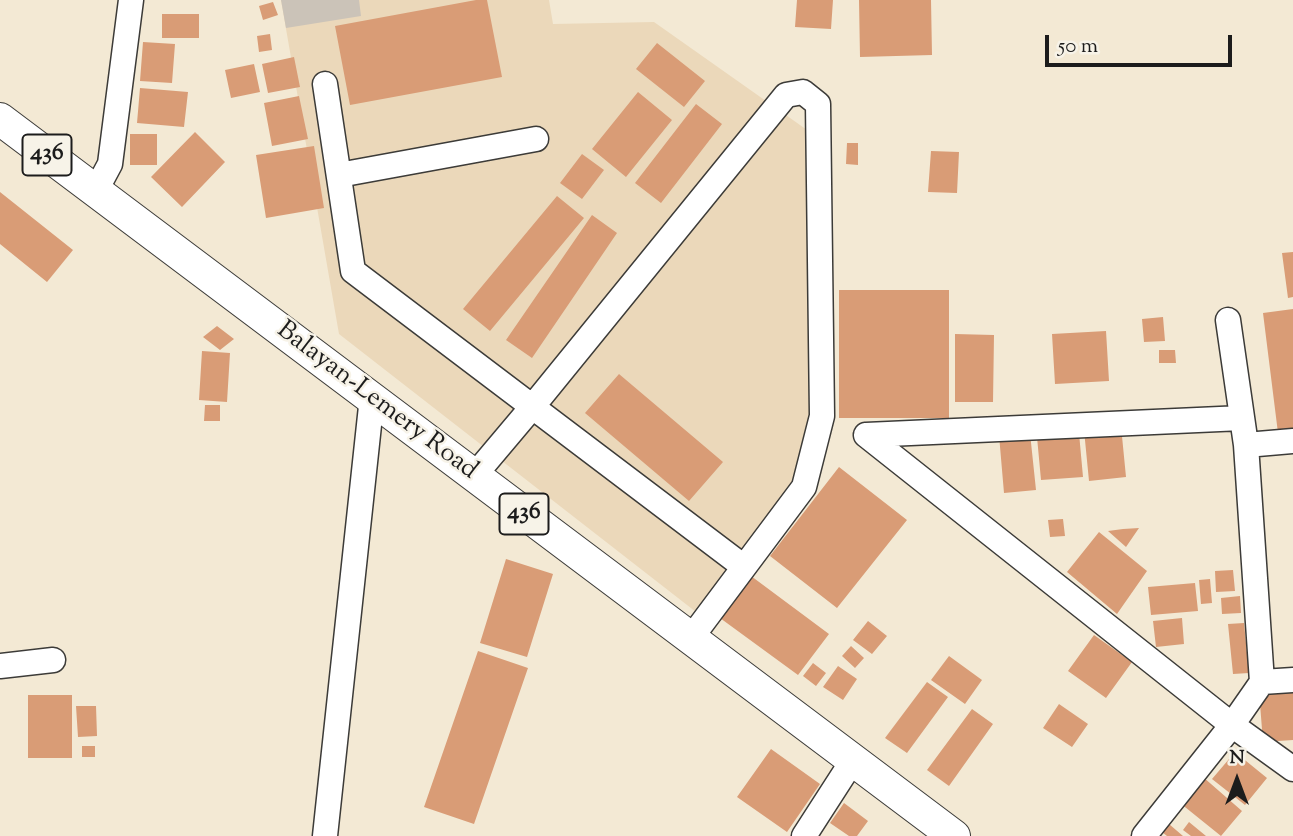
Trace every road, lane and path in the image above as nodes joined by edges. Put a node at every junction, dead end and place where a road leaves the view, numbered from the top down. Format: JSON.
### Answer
{"nodes":[{"id":1,"x":131,"y":0,"type":"edge"},
{"id":2,"x":325,"y":84,"type":"dead end"},
{"id":3,"x":0,"y":119,"type":"edge"},
{"id":4,"x":536,"y":139,"type":"dead end"},
{"id":5,"x":339,"y":175,"type":"junction"},
{"id":6,"x":94,"y":192,"type":"junction"},
{"id":7,"x":1228,"y":320,"type":"dead end"},
{"id":8,"x":372,"y":397,"type":"junction"},
{"id":9,"x":533,"y":406,"type":"junction"},
{"id":10,"x":1242,"y":418,"type":"junction"},
{"id":11,"x":1293,"y":441,"type":"edge"},
{"id":12,"x":1246,"y":445,"type":"junction"},
{"id":13,"x":474,"y":476,"type":"junction"},
{"id":14,"x":744,"y":567,"type":"junction"},
{"id":15,"x":691,"y":638,"type":"junction"},
{"id":16,"x":53,"y":660,"type":"dead end"},
{"id":17,"x":0,"y":666,"type":"edge"},
{"id":18,"x":1293,"y":680,"type":"edge"},
{"id":19,"x":1262,"y":682,"type":"junction"},
{"id":20,"x":1232,"y":725,"type":"junction"},
{"id":21,"x":853,"y":760,"type":"junction"},
{"id":22,"x":1293,"y":769,"type":"edge"},
{"id":23,"x":326,"y":836,"type":"edge"},
{"id":24,"x":804,"y":836,"type":"edge"},
{"id":25,"x":954,"y":836,"type":"edge"},
{"id":26,"x":1144,"y":836,"type":"edge"}],
"edges":[{"from":1,"to":6,"type":"street"},
{"from":2,"to":5,"type":"street"},
{"from":3,"to":6,"type":"main road","name":"Balayan-Lemery Road","number":"436"},
{"from":4,"to":5,"type":"street"},
{"from":5,"to":9,"type":"street"},
{"from":6,"to":8,"type":"main road","name":"Balayan-Lemery Road","number":"436"},
{"from":7,"to":10,"type":"street"},
{"from":8,"to":13,"type":"main road","name":"Balayan-Lemery Road","number":"436"},
{"from":8,"to":23,"type":"street"},
{"from":9,"to":13,"type":"street"},
{"from":9,"to":14,"type":"street"},
{"from":9,"to":14,"type":"street"},
{"from":10,"to":12,"type":"street"},
{"from":10,"to":20,"type":"street"},
{"from":11,"to":12,"type":"street"},
{"from":12,"to":19,"type":"street"},
{"from":13,"to":15,"type":"main road","name":"Balayan-Lemery Road","number":"436"},
{"from":14,"to":15,"type":"street"},
{"from":15,"to":21,"type":"main road","name":"Balayan-Lemery Road","number":"436"},
{"from":16,"to":17,"type":"street"},
{"from":18,"to":19,"type":"street"},
{"from":19,"to":20,"type":"street"},
{"from":20,"to":22,"type":"street"},
{"from":20,"to":26,"type":"street"},
{"from":21,"to":24,"type":"street"},
{"from":21,"to":25,"type":"main road","name":"Balayan-Lemery Road","number":"436"}]}
